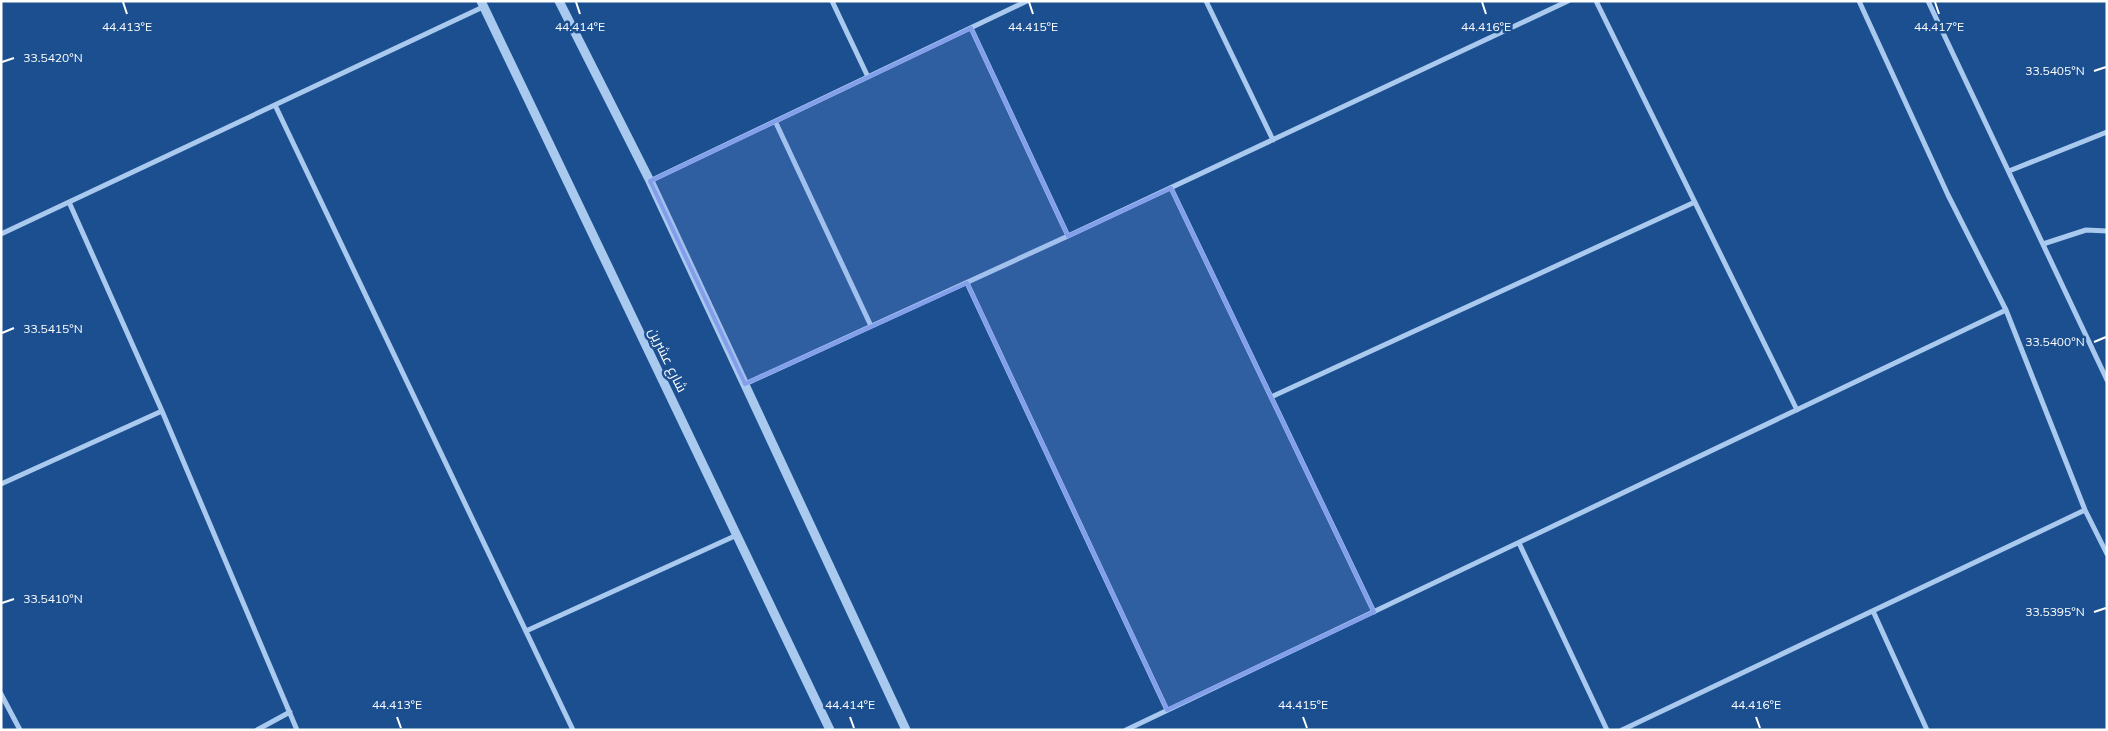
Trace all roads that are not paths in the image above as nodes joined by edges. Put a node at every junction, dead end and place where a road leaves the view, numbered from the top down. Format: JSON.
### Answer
{"nodes":[{"id":1,"x":560,"y":1,"type":"edge"},
{"id":2,"x":832,"y":1,"type":"edge"},
{"id":3,"x":1027,"y":1,"type":"edge"},
{"id":4,"x":1206,"y":1,"type":"edge"},
{"id":5,"x":1568,"y":1,"type":"edge"},
{"id":6,"x":1596,"y":1,"type":"edge"},
{"id":7,"x":1859,"y":1,"type":"edge"},
{"id":8,"x":1928,"y":1,"type":"edge"},
{"id":9,"x":482,"y":4,"type":"edge"},
{"id":10,"x":971,"y":28,"type":"junction"},
{"id":11,"x":868,"y":77,"type":"junction"},
{"id":12,"x":275,"y":105,"type":"junction"},
{"id":13,"x":776,"y":123,"type":"junction"},
{"id":14,"x":2107,"y":132,"type":"edge"},
{"id":15,"x":1273,"y":140,"type":"junction"},
{"id":16,"x":2009,"y":171,"type":"junction"},
{"id":17,"x":650,"y":181,"type":"junction"},
{"id":18,"x":1171,"y":188,"type":"junction"},
{"id":19,"x":69,"y":202,"type":"junction"},
{"id":20,"x":1695,"y":202,"type":"junction"},
{"id":21,"x":2107,"y":230,"type":"edge"},
{"id":22,"x":1,"y":234,"type":"edge"},
{"id":23,"x":1068,"y":236,"type":"junction"},
{"id":24,"x":2043,"y":244,"type":"junction"},
{"id":25,"x":967,"y":283,"type":"junction"},
{"id":26,"x":2006,"y":310,"type":"junction"},
{"id":27,"x":871,"y":326,"type":"junction"},
{"id":28,"x":2107,"y":380,"type":"edge"},
{"id":29,"x":745,"y":384,"type":"junction"},
{"id":30,"x":1271,"y":397,"type":"junction"},
{"id":31,"x":1797,"y":410,"type":"junction"},
{"id":32,"x":162,"y":411,"type":"junction"},
{"id":33,"x":1,"y":484,"type":"edge"},
{"id":34,"x":2085,"y":510,"type":"junction"},
{"id":35,"x":737,"y":535,"type":"junction"},
{"id":36,"x":1519,"y":543,"type":"junction"},
{"id":37,"x":2107,"y":554,"type":"edge"},
{"id":38,"x":1873,"y":611,"type":"junction"},
{"id":39,"x":1374,"y":612,"type":"junction"},
{"id":40,"x":526,"y":631,"type":"junction"},
{"id":41,"x":1,"y":694,"type":"edge"},
{"id":42,"x":1167,"y":710,"type":"junction"},
{"id":43,"x":290,"y":712,"type":"junction"},
{"id":44,"x":20,"y":730,"type":"edge"},
{"id":45,"x":257,"y":730,"type":"edge"},
{"id":46,"x":297,"y":730,"type":"edge"},
{"id":47,"x":573,"y":730,"type":"edge"},
{"id":48,"x":830,"y":730,"type":"edge"},
{"id":49,"x":906,"y":730,"type":"edge"},
{"id":50,"x":1126,"y":730,"type":"edge"},
{"id":51,"x":1607,"y":730,"type":"edge"},
{"id":52,"x":1622,"y":730,"type":"edge"},
{"id":53,"x":1927,"y":730,"type":"edge"}],
"edges":[{"from":1,"to":17,"type":"street"},
{"from":2,"to":11,"type":"street"},
{"from":3,"to":10,"type":"street"},
{"from":4,"to":15,"type":"street"},
{"from":5,"to":15,"type":"street"},
{"from":6,"to":20,"type":"street"},
{"from":7,"to":26,"type":"street"},
{"from":8,"to":16,"type":"street"},
{"from":9,"to":12,"type":"street"},
{"from":9,"to":35,"type":"street","name":"شارع عشرين"},
{"from":10,"to":11,"type":"street"},
{"from":10,"to":23,"type":"street"},
{"from":11,"to":13,"type":"street"},
{"from":12,"to":19,"type":"street"},
{"from":12,"to":40,"type":"street"},
{"from":13,"to":17,"type":"street"},
{"from":13,"to":27,"type":"street"},
{"from":14,"to":16,"type":"street"},
{"from":15,"to":18,"type":"street"},
{"from":16,"to":24,"type":"street"},
{"from":17,"to":29,"type":"street"},
{"from":18,"to":23,"type":"street"},
{"from":18,"to":30,"type":"street"},
{"from":19,"to":22,"type":"street"},
{"from":19,"to":32,"type":"street"},
{"from":20,"to":30,"type":"street"},
{"from":20,"to":31,"type":"street"},
{"from":21,"to":24,"type":"street"},
{"from":23,"to":25,"type":"street"},
{"from":24,"to":28,"type":"street"},
{"from":25,"to":27,"type":"street"},
{"from":25,"to":42,"type":"street"},
{"from":26,"to":31,"type":"street"},
{"from":26,"to":34,"type":"street"},
{"from":27,"to":29,"type":"street"},
{"from":29,"to":49,"type":"street"},
{"from":30,"to":39,"type":"street"},
{"from":31,"to":36,"type":"street"},
{"from":32,"to":33,"type":"street"},
{"from":32,"to":43,"type":"street"},
{"from":34,"to":37,"type":"street"},
{"from":34,"to":38,"type":"street"},
{"from":35,"to":40,"type":"street"},
{"from":35,"to":48,"type":"street","name":"شارع عشرين"},
{"from":36,"to":39,"type":"street"},
{"from":36,"to":51,"type":"street"},
{"from":38,"to":52,"type":"street"},
{"from":38,"to":53,"type":"street"},
{"from":39,"to":42,"type":"street"},
{"from":40,"to":47,"type":"street"},
{"from":41,"to":44,"type":"street"},
{"from":42,"to":50,"type":"street"},
{"from":43,"to":45,"type":"street"},
{"from":43,"to":46,"type":"street"}]}
